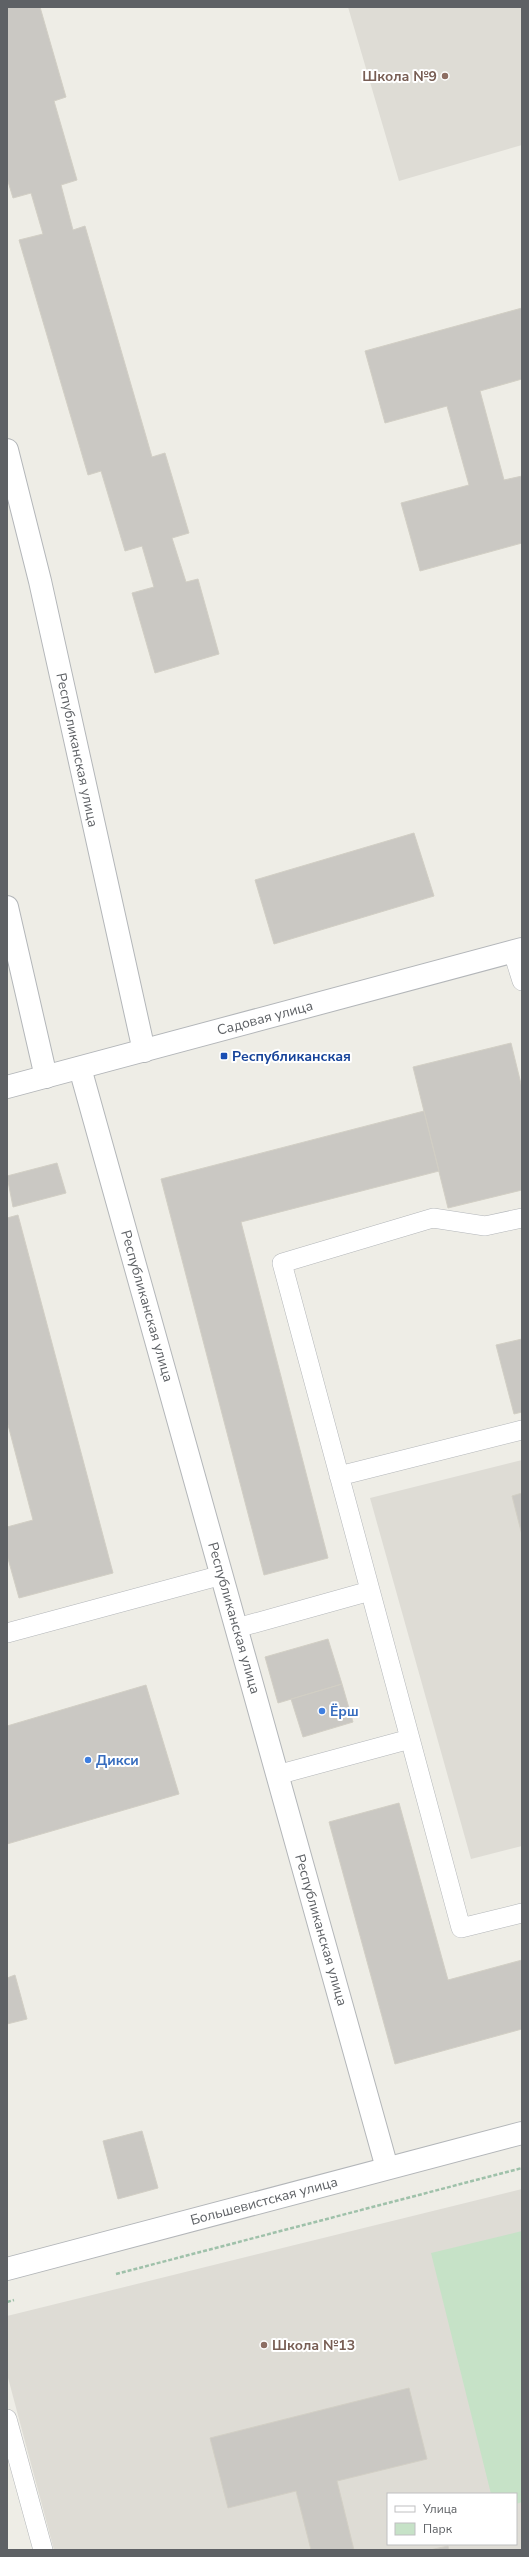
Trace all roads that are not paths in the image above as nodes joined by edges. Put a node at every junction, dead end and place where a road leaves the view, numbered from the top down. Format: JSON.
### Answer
{"nodes":[{"id":1,"x":7,"y":450,"type":"edge"},
{"id":2,"x":7,"y":907,"type":"edge"},
{"id":3,"x":518,"y":950,"type":"edge"},
{"id":4,"x":522,"y":981,"type":"edge"},
{"id":5,"x":144,"y":1051,"type":"junction"},
{"id":6,"x":80,"y":1068,"type":"junction"},
{"id":7,"x":46,"y":1077,"type":"junction"},
{"id":8,"x":7,"y":1087,"type":"edge"},
{"id":9,"x":522,"y":1218,"type":"edge"},
{"id":10,"x":522,"y":1430,"type":"edge"},
{"id":11,"x":339,"y":1476,"type":"junction"},
{"id":12,"x":222,"y":1575,"type":"junction"},
{"id":13,"x":370,"y":1591,"type":"junction"},
{"id":14,"x":237,"y":1628,"type":"junction"},
{"id":15,"x":7,"y":1633,"type":"edge"},
{"id":16,"x":410,"y":1739,"type":"junction"},
{"id":17,"x":277,"y":1775,"type":"junction"},
{"id":18,"x":522,"y":1913,"type":"edge"},
{"id":19,"x":522,"y":2133,"type":"edge"},
{"id":20,"x":387,"y":2168,"type":"junction"},
{"id":21,"x":7,"y":2269,"type":"edge"},
{"id":22,"x":7,"y":2419,"type":"edge"},
{"id":23,"x":43,"y":2550,"type":"edge"}],
"edges":[{"from":1,"to":5,"type":"street","name":"Республиканская улица"},
{"from":2,"to":7,"type":"street"},
{"from":3,"to":4,"type":"lane"},
{"from":3,"to":5,"type":"street","name":"Садовая улица"},
{"from":5,"to":6,"type":"street","name":"Садовая улица"},
{"from":6,"to":7,"type":"street","name":"Садовая улица"},
{"from":6,"to":12,"type":"street","name":"Республиканская улица"},
{"from":7,"to":8,"type":"street","name":"Садовая улица"},
{"from":9,"to":11,"type":"lane"},
{"from":10,"to":11,"type":"lane"},
{"from":11,"to":13,"type":"lane"},
{"from":12,"to":14,"type":"street","name":"Республиканская улица"},
{"from":12,"to":15,"type":"lane"},
{"from":13,"to":14,"type":"lane"},
{"from":13,"to":16,"type":"lane"},
{"from":14,"to":17,"type":"street","name":"Республиканская улица"},
{"from":16,"to":17,"type":"lane"},
{"from":16,"to":18,"type":"lane"},
{"from":17,"to":20,"type":"street","name":"Республиканская улица"},
{"from":19,"to":20,"type":"street","name":"Большевистская улица"},
{"from":20,"to":21,"type":"street","name":"Большевистская улица"},
{"from":22,"to":23,"type":"lane"}]}
